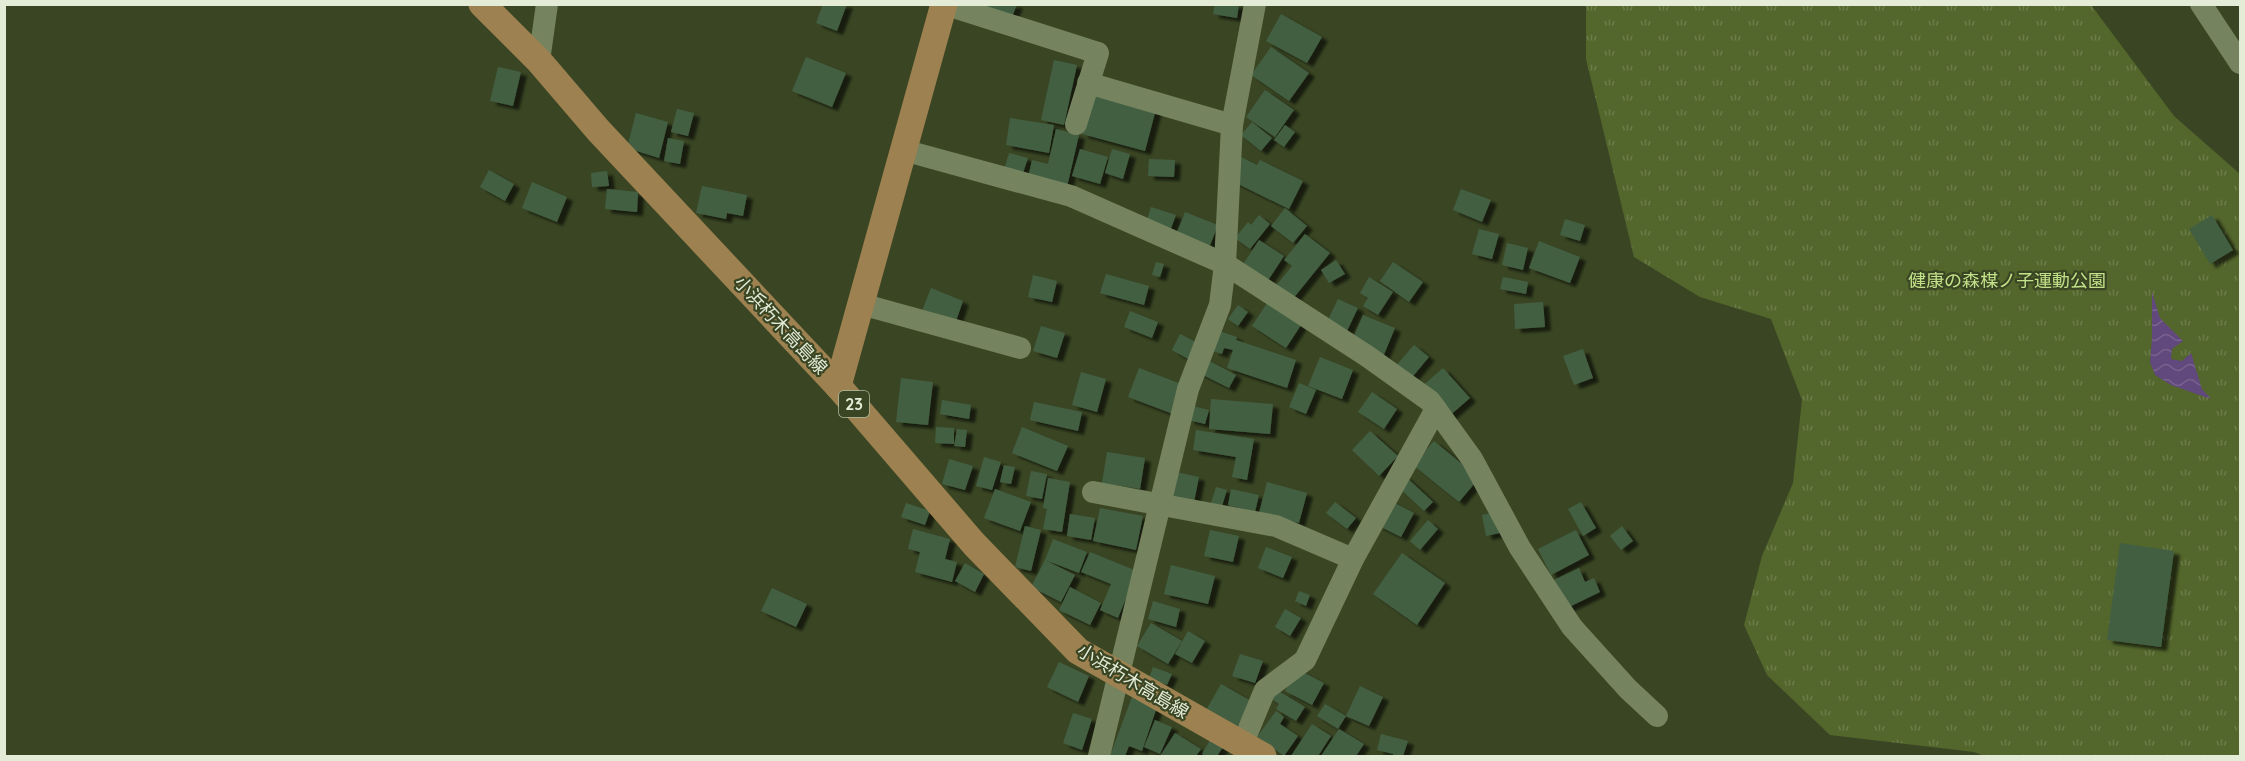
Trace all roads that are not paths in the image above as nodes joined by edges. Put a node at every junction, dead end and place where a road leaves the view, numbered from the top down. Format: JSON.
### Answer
{"nodes":[{"id":1,"x":482,"y":4,"type":"edge"},
{"id":2,"x":547,"y":4,"type":"edge"},
{"id":3,"x":944,"y":4,"type":"edge"},
{"id":4,"x":1255,"y":4,"type":"edge"},
{"id":5,"x":2201,"y":4,"type":"edge"},
{"id":6,"x":539,"y":61,"type":"junction"},
{"id":7,"x":2241,"y":63,"type":"edge"},
{"id":8,"x":1088,"y":83,"type":"junction"},
{"id":9,"x":1076,"y":124,"type":"dead end"},
{"id":10,"x":1232,"y":125,"type":"junction"},
{"id":11,"x":903,"y":150,"type":"junction"},
{"id":12,"x":1225,"y":264,"type":"junction"},
{"id":13,"x":861,"y":304,"type":"junction"},
{"id":14,"x":1020,"y":348,"type":"dead end"},
{"id":15,"x":838,"y":386,"type":"junction"},
{"id":16,"x":1436,"y":409,"type":"junction"},
{"id":17,"x":1093,"y":492,"type":"dead end"},
{"id":18,"x":1161,"y":505,"type":"junction"},
{"id":19,"x":1353,"y":559,"type":"junction"},
{"id":20,"x":1119,"y":675,"type":"junction"},
{"id":21,"x":1657,"y":716,"type":"dead end"},
{"id":22,"x":1252,"y":751,"type":"edge"},
{"id":23,"x":1099,"y":756,"type":"edge"}],
"edges":[{"from":1,"to":6,"type":"main road","name":"小浜朽木高島線","number":"23"},
{"from":2,"to":6,"type":"street"},
{"from":3,"to":8,"type":"street"},
{"from":3,"to":11,"type":"main road"},
{"from":4,"to":10,"type":"street"},
{"from":5,"to":7,"type":"street"},
{"from":6,"to":15,"type":"main road","name":"小浜朽木高島線","number":"23"},
{"from":8,"to":9,"type":"street"},
{"from":8,"to":10,"type":"street"},
{"from":10,"to":12,"type":"street"},
{"from":11,"to":12,"type":"street"},
{"from":11,"to":13,"type":"main road"},
{"from":12,"to":16,"type":"street"},
{"from":12,"to":18,"type":"street"},
{"from":13,"to":14,"type":"street"},
{"from":13,"to":15,"type":"main road"},
{"from":15,"to":20,"type":"main road","name":"小浜朽木高島線","number":"23"},
{"from":16,"to":19,"type":"street"},
{"from":16,"to":21,"type":"street"},
{"from":17,"to":18,"type":"street"},
{"from":18,"to":19,"type":"street"},
{"from":18,"to":20,"type":"street"},
{"from":19,"to":22,"type":"street"},
{"from":20,"to":22,"type":"main road","name":"小浜朽木高島線","number":"23"},
{"from":20,"to":23,"type":"street"}]}
